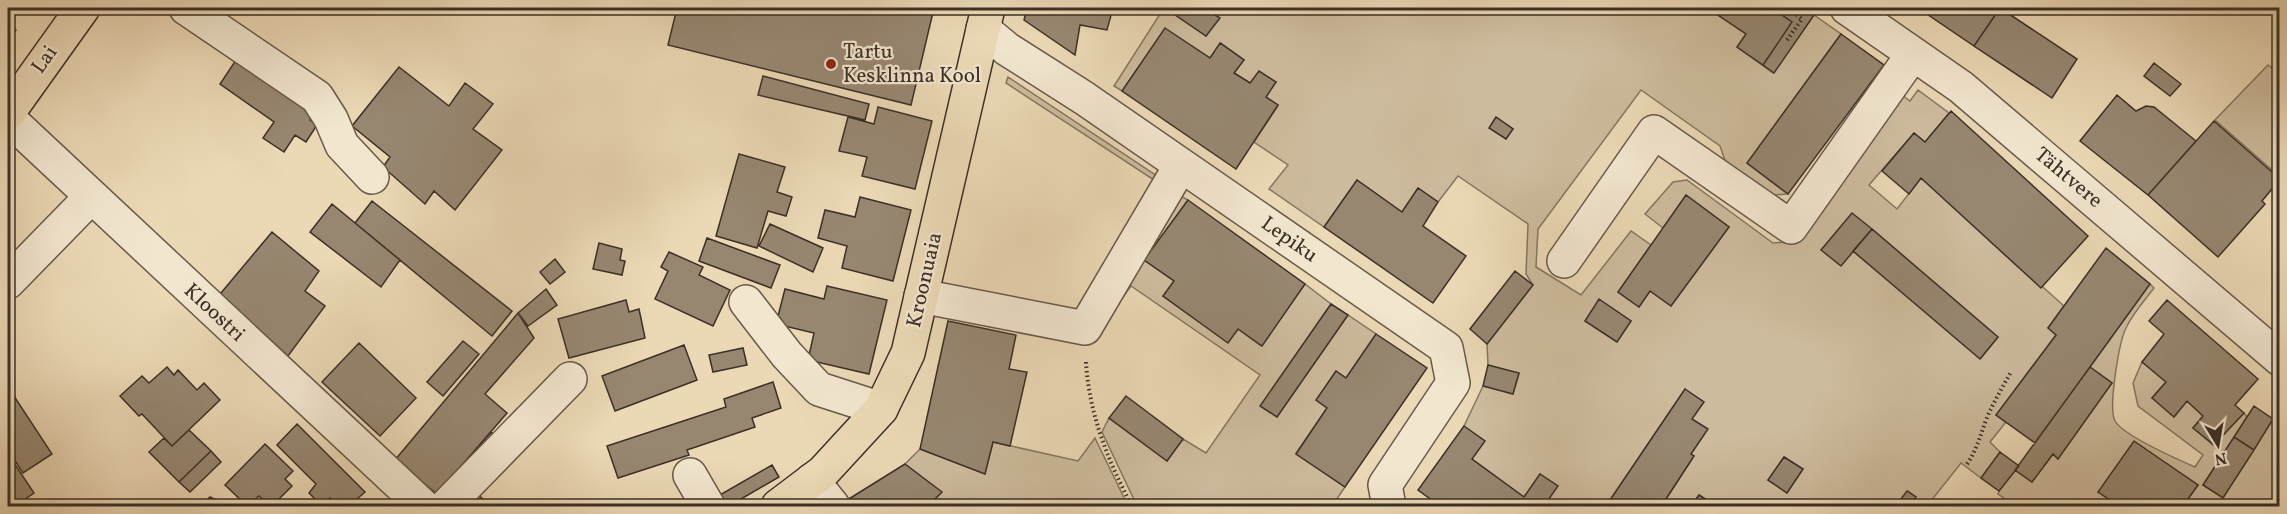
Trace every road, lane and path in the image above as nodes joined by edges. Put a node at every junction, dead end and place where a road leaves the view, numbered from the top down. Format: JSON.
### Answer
{"nodes":[{"id":1,"x":83,"y":8,"type":"edge"},
{"id":2,"x":186,"y":8,"type":"edge"},
{"id":3,"x":1788,"y":8,"type":"edge"},
{"id":4,"x":1847,"y":8,"type":"edge"},
{"id":5,"x":986,"y":18,"type":"edge"},
{"id":6,"x":1787,"y":40,"type":"dead end"},
{"id":7,"x":1914,"y":54,"type":"junction"},
{"id":8,"x":8,"y":113,"type":"edge"},
{"id":9,"x":8,"y":118,"type":"edge"},
{"id":10,"x":1181,"y":165,"type":"junction"},
{"id":11,"x":372,"y":177,"type":"dead end"},
{"id":12,"x":90,"y":198,"type":"junction"},
{"id":13,"x":1564,"y":261,"type":"dead end"},
{"id":14,"x":8,"y":282,"type":"edge"},
{"id":15,"x":921,"y":296,"type":"junction"},
{"id":16,"x":746,"y":302,"type":"dead end"},
{"id":17,"x":1084,"y":328,"type":"junction"},
{"id":18,"x":2280,"y":359,"type":"edge"},
{"id":19,"x":2012,"y":372,"type":"dead end"},
{"id":20,"x":570,"y":379,"type":"dead end"},
{"id":21,"x":881,"y":409,"type":"junction"},
{"id":22,"x":1966,"y":464,"type":"dead end"},
{"id":23,"x":690,"y":475,"type":"dead end"},
{"id":24,"x":812,"y":480,"type":"junction"},
{"id":25,"x":423,"y":507,"type":"edge"},
{"id":26,"x":446,"y":507,"type":"edge"},
{"id":27,"x":708,"y":507,"type":"edge"},
{"id":28,"x":777,"y":507,"type":"edge"},
{"id":29,"x":833,"y":507,"type":"edge"},
{"id":30,"x":1132,"y":507,"type":"edge"},
{"id":31,"x":1389,"y":507,"type":"edge"}],
"edges":[{"from":1,"to":8,"type":"main road","name":"Lai"},
{"from":2,"to":11,"type":"street"},
{"from":3,"to":6,"type":"path"},
{"from":4,"to":7,"type":"street","name":"Tähtvere"},
{"from":5,"to":10,"type":"street","name":"Lepiku"},
{"from":5,"to":15,"type":"main road","name":"Kroonuaia"},
{"from":7,"to":13,"type":"street"},
{"from":7,"to":18,"type":"street","name":"Tähtvere"},
{"from":9,"to":12,"type":"street","name":"Kloostri"},
{"from":10,"to":17,"type":"street"},
{"from":10,"to":31,"type":"street","name":"Lepiku"},
{"from":12,"to":14,"type":"street"},
{"from":12,"to":25,"type":"street","name":"Kloostri"},
{"from":15,"to":17,"type":"street"},
{"from":15,"to":21,"type":"main road","name":"Kroonuaia"},
{"from":16,"to":21,"type":"street"},
{"from":17,"to":30,"type":"path"},
{"from":19,"to":22,"type":"path"},
{"from":20,"to":26,"type":"street"},
{"from":21,"to":24,"type":"main road","name":"Kroonuaia"},
{"from":23,"to":27,"type":"street"},
{"from":24,"to":28,"type":"main road","name":"Kroonuaia"},
{"from":24,"to":29,"type":"street"}]}
